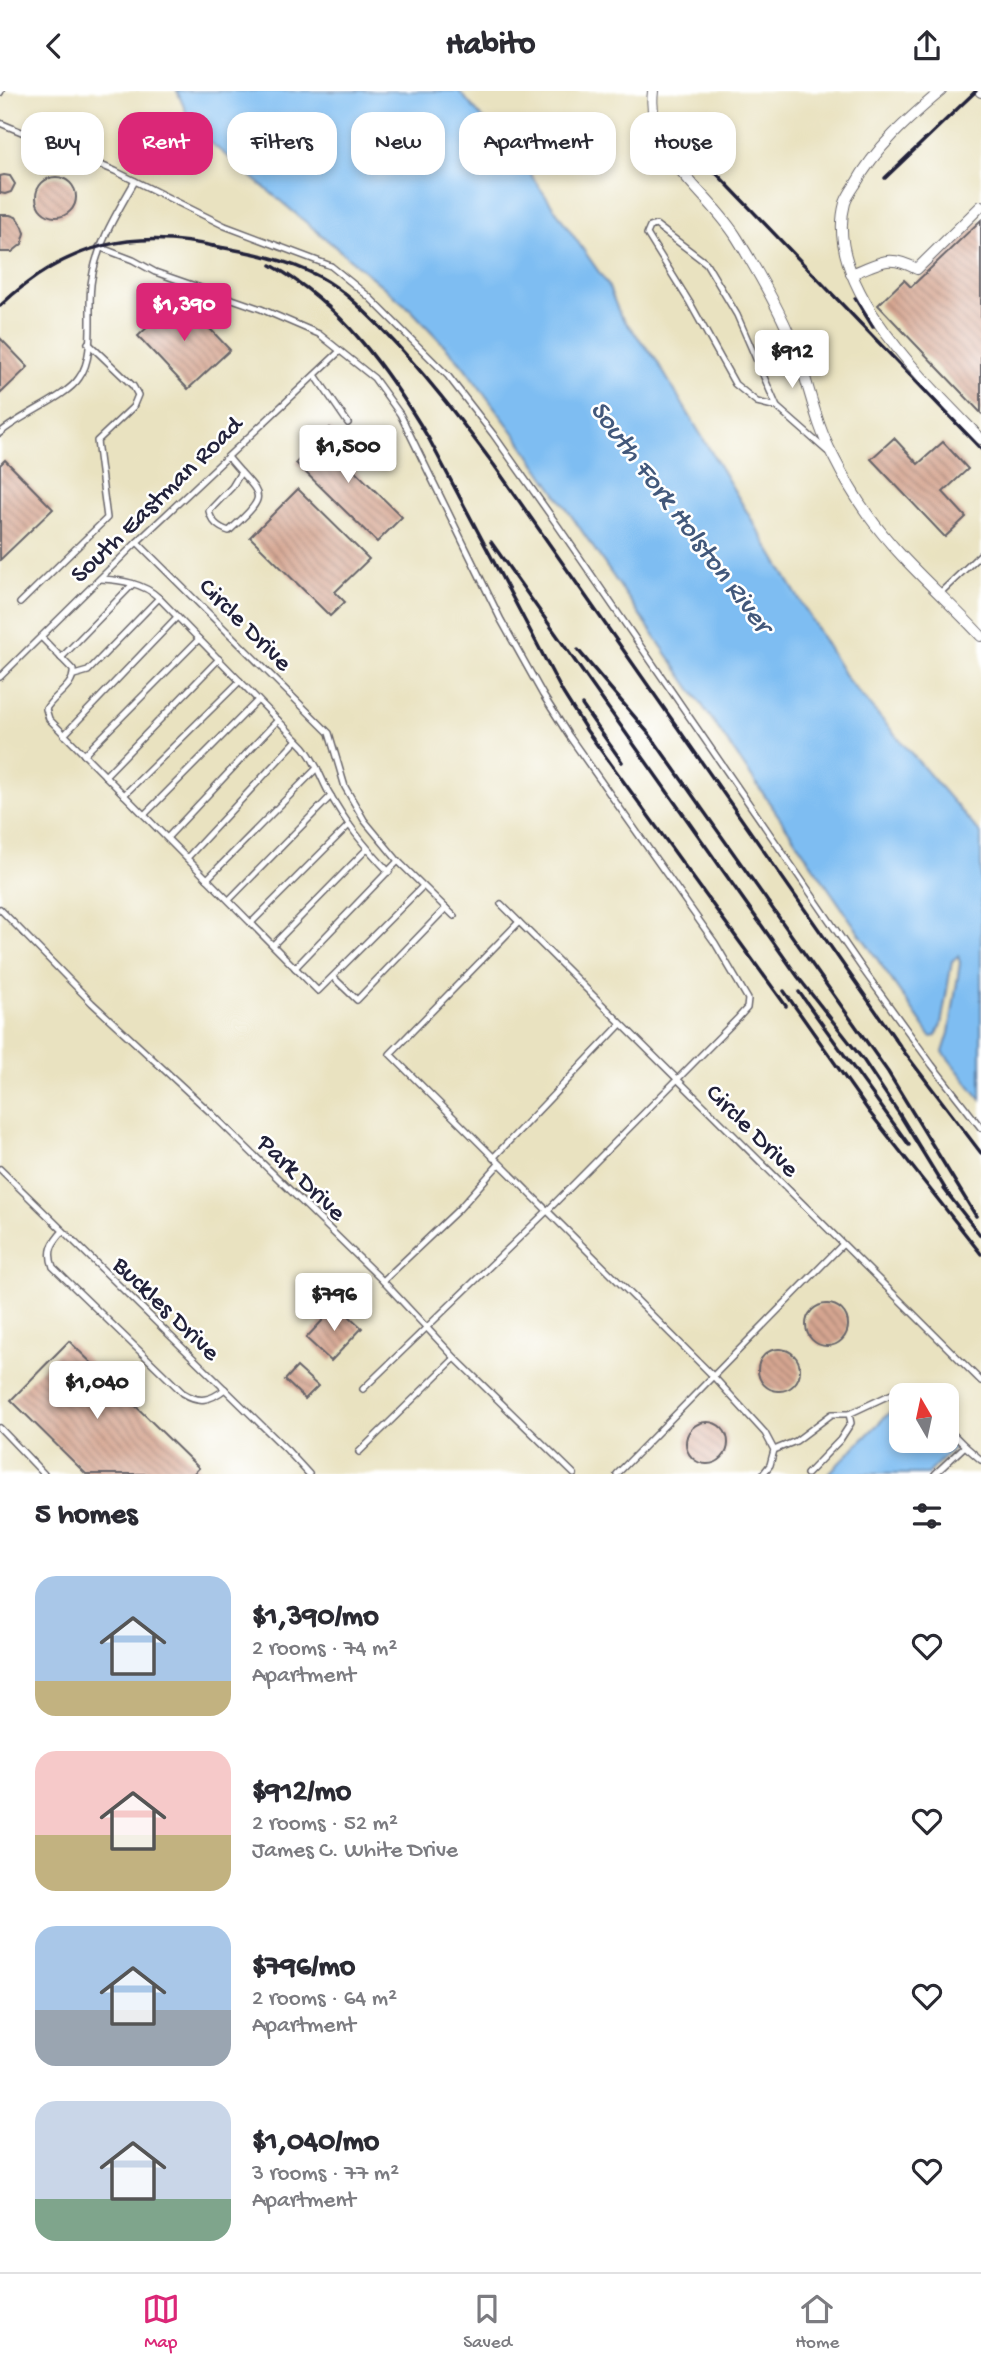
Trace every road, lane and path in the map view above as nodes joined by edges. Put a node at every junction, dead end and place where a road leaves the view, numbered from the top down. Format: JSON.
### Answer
{"nodes":[{"id":1,"x":653,"y":91,"type":"edge"},
{"id":2,"x":941,"y":91,"type":"edge"},
{"id":3,"x":0,"y":123,"type":"edge"},
{"id":4,"x":135,"y":181,"type":"junction"},
{"id":5,"x":981,"y":206,"type":"edge"},
{"id":6,"x":99,"y":247,"type":"junction"},
{"id":7,"x":851,"y":274,"type":"junction"},
{"id":8,"x":89,"y":343,"type":"junction"},
{"id":9,"x":340,"y":351,"type":"junction"},
{"id":10,"x":314,"y":375,"type":"junction"},
{"id":11,"x":776,"y":407,"type":"junction"},
{"id":12,"x":348,"y":423,"type":"dead end"},
{"id":13,"x":0,"y":433,"type":"edge"},
{"id":14,"x":981,"y":439,"type":"edge"},
{"id":15,"x":832,"y":455,"type":"junction"},
{"id":16,"x":228,"y":457,"type":"junction"},
{"id":17,"x":241,"y":472,"type":"junction"},
{"id":18,"x":137,"y":542,"type":"junction"},
{"id":19,"x":981,"y":554,"type":"edge"},
{"id":20,"x":100,"y":579,"type":"junction"},
{"id":21,"x":133,"y":584,"type":"junction"},
{"id":22,"x":940,"y":593,"type":"junction"},
{"id":23,"x":159,"y":598,"type":"junction"},
{"id":24,"x":20,"y":603,"type":"dead end"},
{"id":25,"x":177,"y":617,"type":"junction"},
{"id":26,"x":981,"y":636,"type":"edge"},
{"id":27,"x":41,"y":637,"type":"junction"},
{"id":28,"x":199,"y":639,"type":"junction"},
{"id":29,"x":61,"y":658,"type":"junction"},
{"id":30,"x":219,"y":659,"type":"junction"},
{"id":31,"x":74,"y":675,"type":"junction"},
{"id":32,"x":0,"y":677,"type":"edge"},
{"id":33,"x":240,"y":681,"type":"junction"},
{"id":34,"x":258,"y":700,"type":"junction"},
{"id":35,"x":278,"y":720,"type":"junction"},
{"id":36,"x":64,"y":735,"type":"junction"},
{"id":37,"x":297,"y":740,"type":"junction"},
{"id":38,"x":84,"y":755,"type":"junction"},
{"id":39,"x":317,"y":768,"type":"junction"},
{"id":40,"x":105,"y":776,"type":"junction"},
{"id":41,"x":124,"y":795,"type":"junction"},
{"id":42,"x":331,"y":796,"type":"junction"},
{"id":43,"x":144,"y":815,"type":"junction"},
{"id":44,"x":349,"y":825,"type":"junction"},
{"id":45,"x":167,"y":838,"type":"junction"},
{"id":46,"x":368,"y":849,"type":"junction"},
{"id":47,"x":187,"y":858,"type":"junction"},
{"id":48,"x":398,"y":861,"type":"junction"},
{"id":49,"x":388,"y":872,"type":"junction"},
{"id":50,"x":207,"y":879,"type":"junction"},
{"id":51,"x":423,"y":886,"type":"junction"},
{"id":52,"x":229,"y":901,"type":"junction"},
{"id":53,"x":500,"y":904,"type":"dead end"},
{"id":54,"x":446,"y":908,"type":"junction"},
{"id":55,"x":0,"y":909,"type":"edge"},
{"id":56,"x":454,"y":916,"type":"dead end"},
{"id":57,"x":519,"y":922,"type":"junction"},
{"id":58,"x":251,"y":923,"type":"junction"},
{"id":59,"x":273,"y":945,"type":"junction"},
{"id":60,"x":296,"y":968,"type":"junction"},
{"id":61,"x":333,"y":977,"type":"junction"},
{"id":62,"x":621,"y":1024,"type":"junction"},
{"id":63,"x":676,"y":1079,"type":"junction"},
{"id":64,"x":981,"y":1128,"type":"edge"},
{"id":65,"x":493,"y":1158,"type":"junction"},
{"id":66,"x":499,"y":1164,"type":"junction"},
{"id":67,"x":0,"y":1169,"type":"edge"},
{"id":68,"x":547,"y":1210,"type":"junction"},
{"id":69,"x":63,"y":1231,"type":"junction"},
{"id":70,"x":842,"y":1245,"type":"junction"},
{"id":71,"x":383,"y":1282,"type":"junction"},
{"id":72,"x":426,"y":1328,"type":"junction"},
{"id":73,"x":455,"y":1358,"type":"junction"},
{"id":74,"x":713,"y":1376,"type":"junction"},
{"id":75,"x":981,"y":1381,"type":"edge"},
{"id":76,"x":225,"y":1389,"type":"junction"},
{"id":77,"x":363,"y":1389,"type":"dead end"},
{"id":78,"x":889,"y":1395,"type":"edge"},
{"id":79,"x":849,"y":1414,"type":"junction"},
{"id":80,"x":0,"y":1428,"type":"edge"},
{"id":81,"x":959,"y":1440,"type":"edge"},
{"id":82,"x":965,"y":1446,"type":"junction"},
{"id":83,"x":774,"y":1450,"type":"junction"},
{"id":84,"x":359,"y":1453,"type":"dead end"},
{"id":85,"x":981,"y":1460,"type":"edge"},
{"id":86,"x":44,"y":1474,"type":"edge"},
{"id":87,"x":309,"y":1474,"type":"edge"},
{"id":88,"x":574,"y":1474,"type":"edge"},
{"id":89,"x":617,"y":1474,"type":"edge"},
{"id":90,"x":763,"y":1474,"type":"edge"},
{"id":91,"x":807,"y":1474,"type":"edge"},
{"id":92,"x":935,"y":1474,"type":"edge"}],
"edges":[{"from":1,"to":15,"type":"street"},
{"from":2,"to":7,"type":"street"},
{"from":3,"to":4,"type":"lane"},
{"from":4,"to":6,"type":"lane"},
{"from":4,"to":64,"type":"lane"},
{"from":5,"to":7,"type":"street"},
{"from":6,"to":8,"type":"lane"},
{"from":6,"to":9,"type":"lane"},
{"from":7,"to":14,"type":"street"},
{"from":8,"to":13,"type":"lane"},
{"from":8,"to":24,"type":"lane"},
{"from":9,"to":10,"type":"lane","name":"South Eastman Road"},
{"from":9,"to":63,"type":"lane"},
{"from":10,"to":12,"type":"lane"},
{"from":10,"to":16,"type":"lane","name":"South Eastman Road"},
{"from":11,"to":11,"type":"lane"},
{"from":11,"to":15,"type":"lane"},
{"from":15,"to":22,"type":"street"},
{"from":16,"to":17,"type":"lane"},
{"from":16,"to":18,"type":"lane","name":"South Eastman Road"},
{"from":17,"to":17,"type":"lane"},
{"from":18,"to":20,"type":"lane","name":"South Eastman Road"},
{"from":18,"to":48,"type":"lane","name":"Circle Drive"},
{"from":19,"to":22,"type":"lane"},
{"from":20,"to":21,"type":"lane"},
{"from":20,"to":27,"type":"lane","name":"South Eastman Road"},
{"from":21,"to":23,"type":"lane"},
{"from":21,"to":29,"type":"lane"},
{"from":22,"to":26,"type":"street"},
{"from":23,"to":25,"type":"lane"},
{"from":23,"to":31,"type":"lane"},
{"from":25,"to":28,"type":"lane"},
{"from":25,"to":36,"type":"lane"},
{"from":27,"to":29,"type":"lane"},
{"from":27,"to":32,"type":"lane","name":"South Eastman Road"},
{"from":28,"to":30,"type":"lane"},
{"from":28,"to":38,"type":"lane"},
{"from":29,"to":31,"type":"lane"},
{"from":30,"to":33,"type":"lane"},
{"from":30,"to":40,"type":"lane"},
{"from":31,"to":36,"type":"lane"},
{"from":33,"to":34,"type":"lane"},
{"from":33,"to":41,"type":"lane"},
{"from":34,"to":35,"type":"lane"},
{"from":34,"to":43,"type":"lane"},
{"from":35,"to":37,"type":"lane"},
{"from":35,"to":45,"type":"lane"},
{"from":36,"to":38,"type":"lane"},
{"from":37,"to":39,"type":"lane"},
{"from":37,"to":47,"type":"lane"},
{"from":38,"to":40,"type":"lane"},
{"from":39,"to":42,"type":"lane"},
{"from":39,"to":50,"type":"lane"},
{"from":40,"to":41,"type":"lane"},
{"from":41,"to":43,"type":"lane"},
{"from":42,"to":44,"type":"lane"},
{"from":42,"to":52,"type":"lane"},
{"from":43,"to":45,"type":"lane"},
{"from":44,"to":46,"type":"lane"},
{"from":44,"to":58,"type":"lane"},
{"from":45,"to":47,"type":"lane"},
{"from":46,"to":49,"type":"lane"},
{"from":46,"to":59,"type":"lane"},
{"from":47,"to":50,"type":"lane"},
{"from":48,"to":49,"type":"lane"},
{"from":48,"to":51,"type":"lane"},
{"from":49,"to":60,"type":"lane"},
{"from":50,"to":52,"type":"lane"},
{"from":51,"to":54,"type":"lane"},
{"from":51,"to":61,"type":"lane"},
{"from":52,"to":58,"type":"lane"},
{"from":53,"to":57,"type":"lane","name":"Circle Drive"},
{"from":54,"to":56,"type":"lane"},
{"from":54,"to":61,"type":"lane"},
{"from":55,"to":71,"type":"lane","name":"Park Drive"},
{"from":57,"to":62,"type":"lane","name":"Circle Drive"},
{"from":57,"to":65,"type":"lane"},
{"from":58,"to":59,"type":"lane"},
{"from":59,"to":60,"type":"lane"},
{"from":60,"to":61,"type":"lane"},
{"from":62,"to":63,"type":"lane","name":"Circle Drive"},
{"from":62,"to":65,"type":"lane"},
{"from":63,"to":68,"type":"lane"},
{"from":63,"to":70,"type":"lane","name":"Circle Drive"},
{"from":65,"to":66,"type":"lane"},
{"from":66,"to":68,"type":"lane"},
{"from":66,"to":71,"type":"lane"},
{"from":67,"to":69,"type":"lane","name":"Buckles Drive"},
{"from":68,"to":72,"type":"lane"},
{"from":68,"to":74,"type":"lane"},
{"from":69,"to":76,"type":"lane","name":"Buckles Drive"},
{"from":69,"to":76,"type":"lane"},
{"from":70,"to":74,"type":"lane"},
{"from":70,"to":75,"type":"lane","name":"Circle Drive"},
{"from":71,"to":72,"type":"lane","name":"Park Drive"},
{"from":72,"to":73,"type":"lane","name":"Park Drive"},
{"from":72,"to":77,"type":"lane"},
{"from":73,"to":84,"type":"lane"},
{"from":73,"to":88,"type":"lane","name":"Park Drive"},
{"from":74,"to":83,"type":"lane"},
{"from":74,"to":89,"type":"lane"},
{"from":76,"to":87,"type":"lane","name":"Buckles Drive"},
{"from":78,"to":79,"type":"lane"},
{"from":79,"to":83,"type":"lane"},
{"from":79,"to":91,"type":"lane"},
{"from":80,"to":86,"type":"lane"},
{"from":81,"to":82,"type":"lane"},
{"from":82,"to":85,"type":"lane"},
{"from":82,"to":92,"type":"lane"},
{"from":83,"to":90,"type":"lane"}]}
